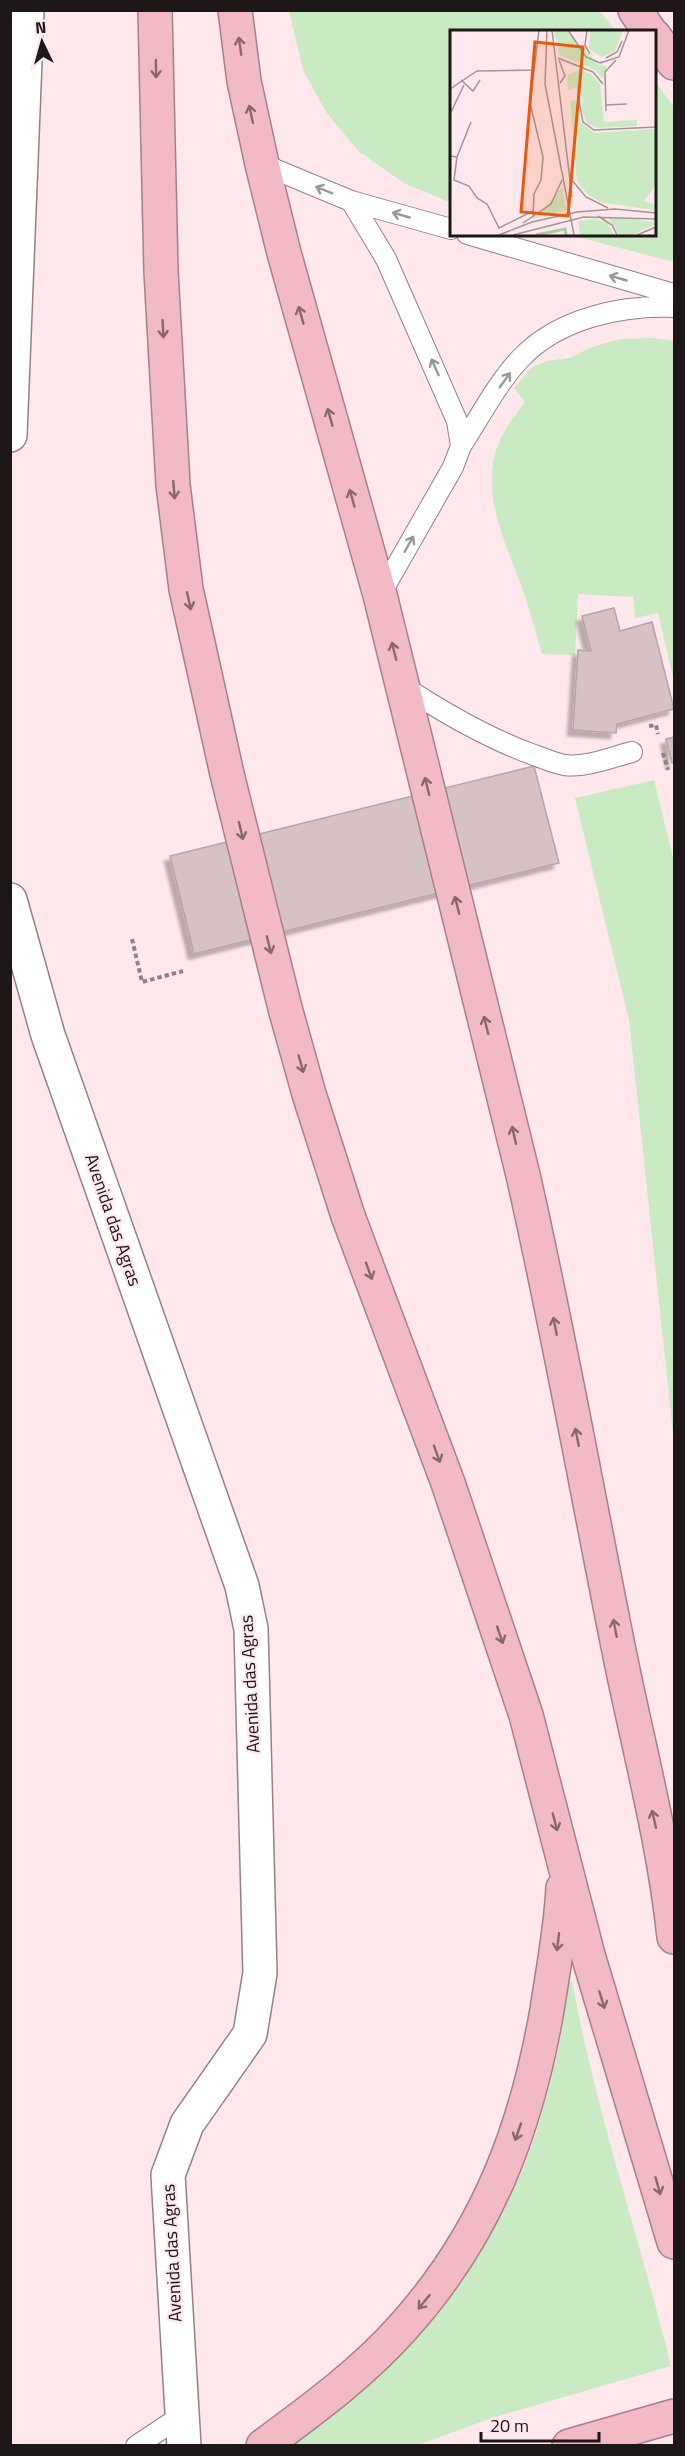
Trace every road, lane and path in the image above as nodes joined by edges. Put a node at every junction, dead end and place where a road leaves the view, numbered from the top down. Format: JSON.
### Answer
{"nodes":[{"id":1,"x":27,"y":10,"type":"edge"},
{"id":2,"x":155,"y":10,"type":"edge"},
{"id":3,"x":235,"y":10,"type":"edge"},
{"id":4,"x":635,"y":10,"type":"edge"},
{"id":5,"x":649,"y":30,"type":"edge"},
{"id":6,"x":655,"y":37,"type":"edge"},
{"id":7,"x":675,"y":63,"type":"edge"},
{"id":8,"x":262,"y":164,"type":"junction"},
{"id":9,"x":351,"y":201,"type":"junction"},
{"id":10,"x":450,"y":230,"type":"edge"},
{"id":11,"x":474,"y":236,"type":"edge"},
{"id":12,"x":675,"y":294,"type":"edge"},
{"id":13,"x":675,"y":307,"type":"edge"},
{"id":14,"x":11,"y":401,"type":"edge"},
{"id":15,"x":10,"y":435,"type":"edge"},
{"id":16,"x":461,"y":446,"type":"junction"},
{"id":17,"x":380,"y":595,"type":"junction"},
{"id":18,"x":403,"y":686,"type":"junction"},
{"id":19,"x":633,"y":752,"type":"dead end"},
{"id":20,"x":10,"y":900,"type":"edge"},
{"id":21,"x":132,"y":939,"type":"dead end"},
{"id":22,"x":183,"y":971,"type":"dead end"},
{"id":23,"x":564,"y":1862,"type":"junction"},
{"id":24,"x":671,"y":1882,"type":"edge"},
{"id":25,"x":675,"y":1937,"type":"edge"},
{"id":26,"x":675,"y":2242,"type":"edge"},
{"id":27,"x":675,"y":2416,"type":"edge"},
{"id":28,"x":183,"y":2434,"type":"edge"},
{"id":29,"x":136,"y":2445,"type":"edge"},
{"id":30,"x":263,"y":2445,"type":"edge"},
{"id":31,"x":569,"y":2445,"type":"edge"}],
"edges":[{"from":1,"to":14,"type":"street"},
{"from":2,"to":23,"type":"highway","one_way":true},
{"from":8,"to":3,"type":"highway","one_way":true},
{"from":4,"to":5,"type":"highway"},
{"from":6,"to":7,"type":"highway"},
{"from":9,"to":8,"type":"lane","one_way":true},
{"from":17,"to":8,"type":"highway","one_way":true},
{"from":10,"to":9,"type":"lane","one_way":true},
{"from":16,"to":9,"type":"lane","one_way":true},
{"from":12,"to":11,"type":"lane","one_way":true},
{"from":16,"to":13,"type":"lane","one_way":true},
{"from":14,"to":15,"type":"street"},
{"from":17,"to":16,"type":"lane","one_way":true},
{"from":18,"to":17,"type":"highway","one_way":true},
{"from":18,"to":19,"type":"lane"},
{"from":24,"to":18,"type":"highway","one_way":true},
{"from":20,"to":28,"type":"street","name":"Avenida das Agras"},
{"from":21,"to":22,"type":"path"},
{"from":23,"to":26,"type":"highway","one_way":true},
{"from":23,"to":30,"type":"highway","one_way":true},
{"from":24,"to":25,"type":"highway"},
{"from":27,"to":31,"type":"highway"},
{"from":28,"to":29,"type":"lane"}]}
